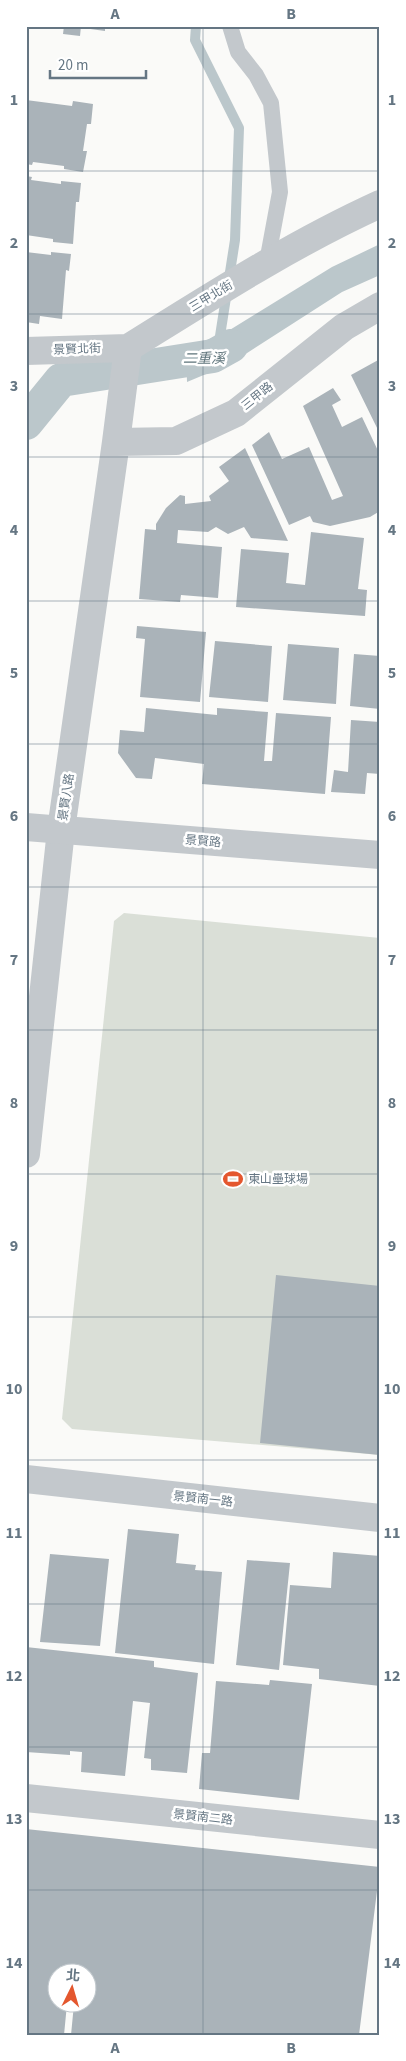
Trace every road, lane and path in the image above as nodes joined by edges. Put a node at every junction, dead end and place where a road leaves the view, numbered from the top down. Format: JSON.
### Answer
{"nodes":[{"id":1,"x":230,"y":26,"type":"edge"},
{"id":2,"x":380,"y":204,"type":"edge"},
{"id":3,"x":267,"y":262,"type":"junction"},
{"id":4,"x":380,"y":306,"type":"edge"},
{"id":5,"x":128,"y":348,"type":"junction"},
{"id":6,"x":26,"y":351,"type":"edge"},
{"id":7,"x":116,"y":442,"type":"junction"},
{"id":8,"x":26,"y":827,"type":"edge"},
{"id":9,"x":61,"y":830,"type":"junction"},
{"id":10,"x":380,"y":855,"type":"edge"},
{"id":11,"x":26,"y":1154,"type":"edge"},
{"id":12,"x":26,"y":1479,"type":"edge"},
{"id":13,"x":380,"y":1518,"type":"edge"},
{"id":14,"x":26,"y":1798,"type":"edge"},
{"id":15,"x":380,"y":1835,"type":"edge"}],
"edges":[{"from":1,"to":3,"type":"lane"},
{"from":2,"to":3,"type":"street","name":"三甲北街"},
{"from":3,"to":5,"type":"street","name":"三甲北街"},
{"from":4,"to":7,"type":"street","name":"三甲路"},
{"from":5,"to":6,"type":"street","name":"景賢北街"},
{"from":5,"to":7,"type":"street"},
{"from":7,"to":9,"type":"street","name":"景賢八路"},
{"from":8,"to":9,"type":"street","name":"景賢路"},
{"from":9,"to":10,"type":"street","name":"景賢路"},
{"from":9,"to":11,"type":"street","name":"景賢八路"},
{"from":12,"to":13,"type":"street","name":"景賢南一路"},
{"from":14,"to":15,"type":"street","name":"景賢南二路"}]}
